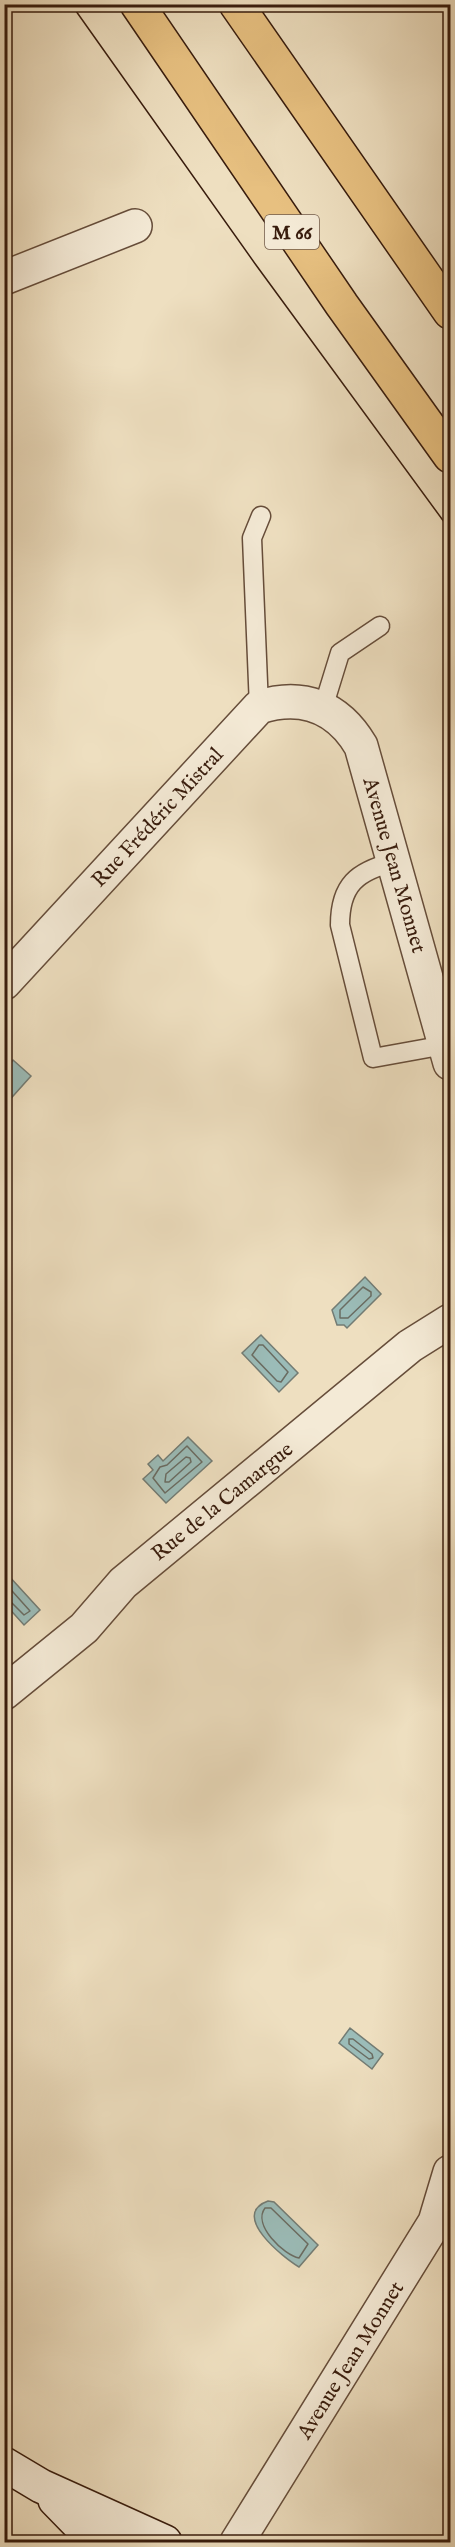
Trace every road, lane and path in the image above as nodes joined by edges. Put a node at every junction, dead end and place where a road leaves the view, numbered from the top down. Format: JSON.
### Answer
{"nodes":[{"id":1,"x":137,"y":4,"type":"edge"},
{"id":2,"x":236,"y":4,"type":"edge"},
{"id":3,"x":135,"y":226,"type":"dead end"},
{"id":4,"x":4,"y":278,"type":"edge"},
{"id":5,"x":450,"y":312,"type":"edge"},
{"id":6,"x":450,"y":456,"type":"edge"},
{"id":7,"x":261,"y":516,"type":"dead end"},
{"id":8,"x":380,"y":626,"type":"dead end"},
{"id":9,"x":259,"y":707,"type":"junction"},
{"id":10,"x":327,"y":710,"type":"junction"},
{"id":11,"x":394,"y":862,"type":"junction"},
{"id":12,"x":6,"y":977,"type":"edge"},
{"id":13,"x":448,"y":1054,"type":"edge"},
{"id":14,"x":450,"y":1321,"type":"edge"},
{"id":15,"x":4,"y":1693,"type":"edge"},
{"id":16,"x":450,"y":2172,"type":"edge"},
{"id":17,"x":4,"y":2464,"type":"edge"},
{"id":18,"x":41,"y":2486,"type":"junction"},
{"id":19,"x":96,"y":2542,"type":"edge"},
{"id":20,"x":165,"y":2542,"type":"edge"},
{"id":21,"x":237,"y":2542,"type":"edge"}],
"edges":[{"from":1,"to":6,"type":"highway","number":"M 66"},
{"from":2,"to":5,"type":"highway"},
{"from":3,"to":4,"type":"street"},
{"from":7,"to":9,"type":"lane"},
{"from":8,"to":10,"type":"lane"},
{"from":9,"to":10,"type":"street"},
{"from":9,"to":12,"type":"street","name":"Rue Frédéric Mistral"},
{"from":10,"to":11,"type":"street","name":"Avenue Jean Monnet"},
{"from":11,"to":13,"type":"street","name":"Avenue Jean Monnet"},
{"from":11,"to":13,"type":"lane"},
{"from":14,"to":15,"type":"street","name":"Rue de la Camargue"},
{"from":16,"to":21,"type":"street","name":"Avenue Jean Monnet"},
{"from":17,"to":18,"type":"street"},
{"from":18,"to":19,"type":"street"},
{"from":18,"to":20,"type":"street"}]}
